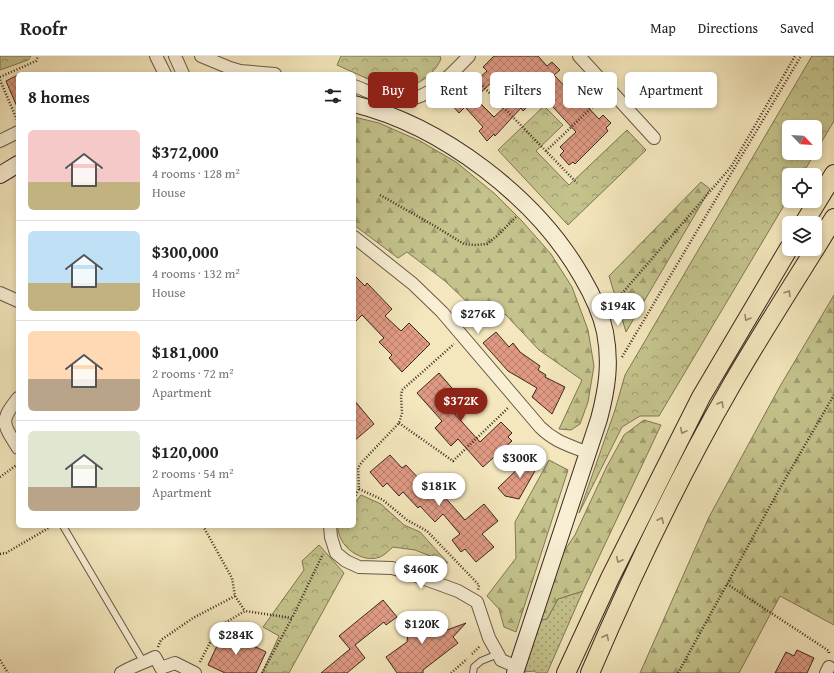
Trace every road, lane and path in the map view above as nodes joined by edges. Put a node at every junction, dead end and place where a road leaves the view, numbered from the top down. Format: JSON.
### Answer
{"nodes":[{"id":1,"x":38,"y":56,"type":"edge"},
{"id":2,"x":156,"y":56,"type":"edge"},
{"id":3,"x":175,"y":56,"type":"edge"},
{"id":4,"x":201,"y":56,"type":"edge"},
{"id":5,"x":579,"y":56,"type":"edge"},
{"id":6,"x":795,"y":56,"type":"edge"},
{"id":7,"x":801,"y":56,"type":"edge"},
{"id":8,"x":467,"y":58,"type":"edge"},
{"id":9,"x":164,"y":72,"type":"edge"},
{"id":10,"x":181,"y":72,"type":"edge"},
{"id":11,"x":252,"y":72,"type":"edge"},
{"id":12,"x":594,"y":72,"type":"edge"},
{"id":13,"x":0,"y":77,"type":"edge"},
{"id":14,"x":0,"y":80,"type":"edge"},
{"id":15,"x":356,"y":87,"type":"edge"},
{"id":16,"x":617,"y":98,"type":"edge"},
{"id":17,"x":356,"y":105,"type":"edge"},
{"id":18,"x":591,"y":108,"type":"edge"},
{"id":19,"x":16,"y":119,"type":"edge"},
{"id":20,"x":16,"y":133,"type":"edge"},
{"id":21,"x":654,"y":138,"type":"dead end"},
{"id":22,"x":0,"y":141,"type":"edge"},
{"id":23,"x":546,"y":151,"type":"junction"},
{"id":24,"x":16,"y":165,"type":"edge"},
{"id":25,"x":0,"y":174,"type":"edge"},
{"id":26,"x":834,"y":174,"type":"edge"},
{"id":27,"x":577,"y":183,"type":"dead end"},
{"id":28,"x":380,"y":195,"type":"dead end"},
{"id":29,"x":527,"y":205,"type":"junction"},
{"id":30,"x":808,"y":216,"type":"edge"},
{"id":31,"x":834,"y":218,"type":"edge"},
{"id":32,"x":822,"y":238,"type":"edge"},
{"id":33,"x":356,"y":239,"type":"edge"},
{"id":34,"x":784,"y":256,"type":"edge"},
{"id":35,"x":811,"y":256,"type":"edge"},
{"id":36,"x":0,"y":293,"type":"edge"},
{"id":37,"x":16,"y":300,"type":"edge"},
{"id":38,"x":601,"y":318,"type":"junction"},
{"id":39,"x":463,"y":336,"type":"junction"},
{"id":40,"x":620,"y":361,"type":"dead end"},
{"id":41,"x":834,"y":395,"type":"edge"},
{"id":42,"x":16,"y":400,"type":"edge"},
{"id":43,"x":517,"y":400,"type":"junction"},
{"id":44,"x":399,"y":423,"type":"junction"},
{"id":45,"x":16,"y":445,"type":"edge"},
{"id":46,"x":588,"y":453,"type":"junction"},
{"id":47,"x":16,"y":465,"type":"edge"},
{"id":48,"x":0,"y":477,"type":"edge"},
{"id":49,"x":359,"y":489,"type":"junction"},
{"id":50,"x":356,"y":494,"type":"edge"},
{"id":51,"x":49,"y":528,"type":"edge"},
{"id":52,"x":64,"y":528,"type":"edge"},
{"id":53,"x":204,"y":528,"type":"edge"},
{"id":54,"x":331,"y":532,"type":"edge"},
{"id":55,"x":0,"y":554,"type":"edge"},
{"id":56,"x":727,"y":584,"type":"junction"},
{"id":57,"x":235,"y":596,"type":"junction"},
{"id":58,"x":477,"y":602,"type":"junction"},
{"id":59,"x":245,"y":611,"type":"junction"},
{"id":60,"x":292,"y":618,"type":"junction"},
{"id":61,"x":489,"y":638,"type":"junction"},
{"id":62,"x":498,"y":654,"type":"junction"},
{"id":63,"x":0,"y":660,"type":"edge"},
{"id":64,"x":150,"y":660,"type":"junction"},
{"id":65,"x":516,"y":670,"type":"edge"},
{"id":66,"x":828,"y":670,"type":"edge"},
{"id":67,"x":8,"y":673,"type":"edge"},
{"id":68,"x":122,"y":673,"type":"edge"},
{"id":69,"x":194,"y":673,"type":"edge"},
{"id":70,"x":262,"y":673,"type":"edge"},
{"id":71,"x":451,"y":673,"type":"edge"},
{"id":72,"x":473,"y":673,"type":"edge"},
{"id":73,"x":566,"y":673,"type":"edge"},
{"id":74,"x":590,"y":673,"type":"edge"},
{"id":75,"x":678,"y":673,"type":"edge"}],
"edges":[{"from":1,"to":13,"type":"path"},
{"from":2,"to":9,"type":"street"},
{"from":3,"to":10,"type":"street"},
{"from":4,"to":11,"type":"street"},
{"from":5,"to":12,"type":"street"},
{"from":6,"to":38,"type":"path"},
{"from":7,"to":40,"type":"path"},
{"from":8,"to":15,"type":"street"},
{"from":8,"to":23,"type":"path"},
{"from":14,"to":19,"type":"path"},
{"from":16,"to":21,"type":"street"},
{"from":17,"to":29,"type":"street"},
{"from":18,"to":23,"type":"path"},
{"from":20,"to":22,"type":"street"},
{"from":23,"to":27,"type":"path"},
{"from":24,"to":25,"type":"street"},
{"from":26,"to":30,"type":"main road"},
{"from":28,"to":29,"type":"path"},
{"from":29,"to":38,"type":"street"},
{"from":31,"to":32,"type":"main road"},
{"from":33,"to":39,"type":"street"},
{"from":34,"to":73,"type":"main road","one_way":true},
{"from":74,"to":35,"type":"main road","one_way":true},
{"from":36,"to":37,"type":"street"},
{"from":38,"to":46,"type":"street"},
{"from":39,"to":43,"type":"street"},
{"from":39,"to":44,"type":"path"},
{"from":41,"to":56,"type":"path"},
{"from":42,"to":45,"type":"street"},
{"from":43,"to":44,"type":"path"},
{"from":43,"to":46,"type":"street"},
{"from":44,"to":49,"type":"path"},
{"from":46,"to":65,"type":"street"},
{"from":47,"to":48,"type":"path"},
{"from":49,"to":50,"type":"path"},
{"from":49,"to":58,"type":"path"},
{"from":51,"to":55,"type":"path"},
{"from":52,"to":64,"type":"lane"},
{"from":53,"to":57,"type":"path"},
{"from":54,"to":58,"type":"street"},
{"from":54,"to":60,"type":"path"},
{"from":56,"to":66,"type":"path"},
{"from":56,"to":75,"type":"path"},
{"from":57,"to":59,"type":"path"},
{"from":57,"to":64,"type":"path"},
{"from":58,"to":61,"type":"street"},
{"from":59,"to":60,"type":"path"},
{"from":59,"to":69,"type":"path"},
{"from":60,"to":70,"type":"path"},
{"from":61,"to":62,"type":"street"},
{"from":61,"to":71,"type":"path"},
{"from":62,"to":65,"type":"street"},
{"from":62,"to":72,"type":"lane"},
{"from":63,"to":67,"type":"path"},
{"from":64,"to":68,"type":"street"},
{"from":64,"to":69,"type":"street"}]}
